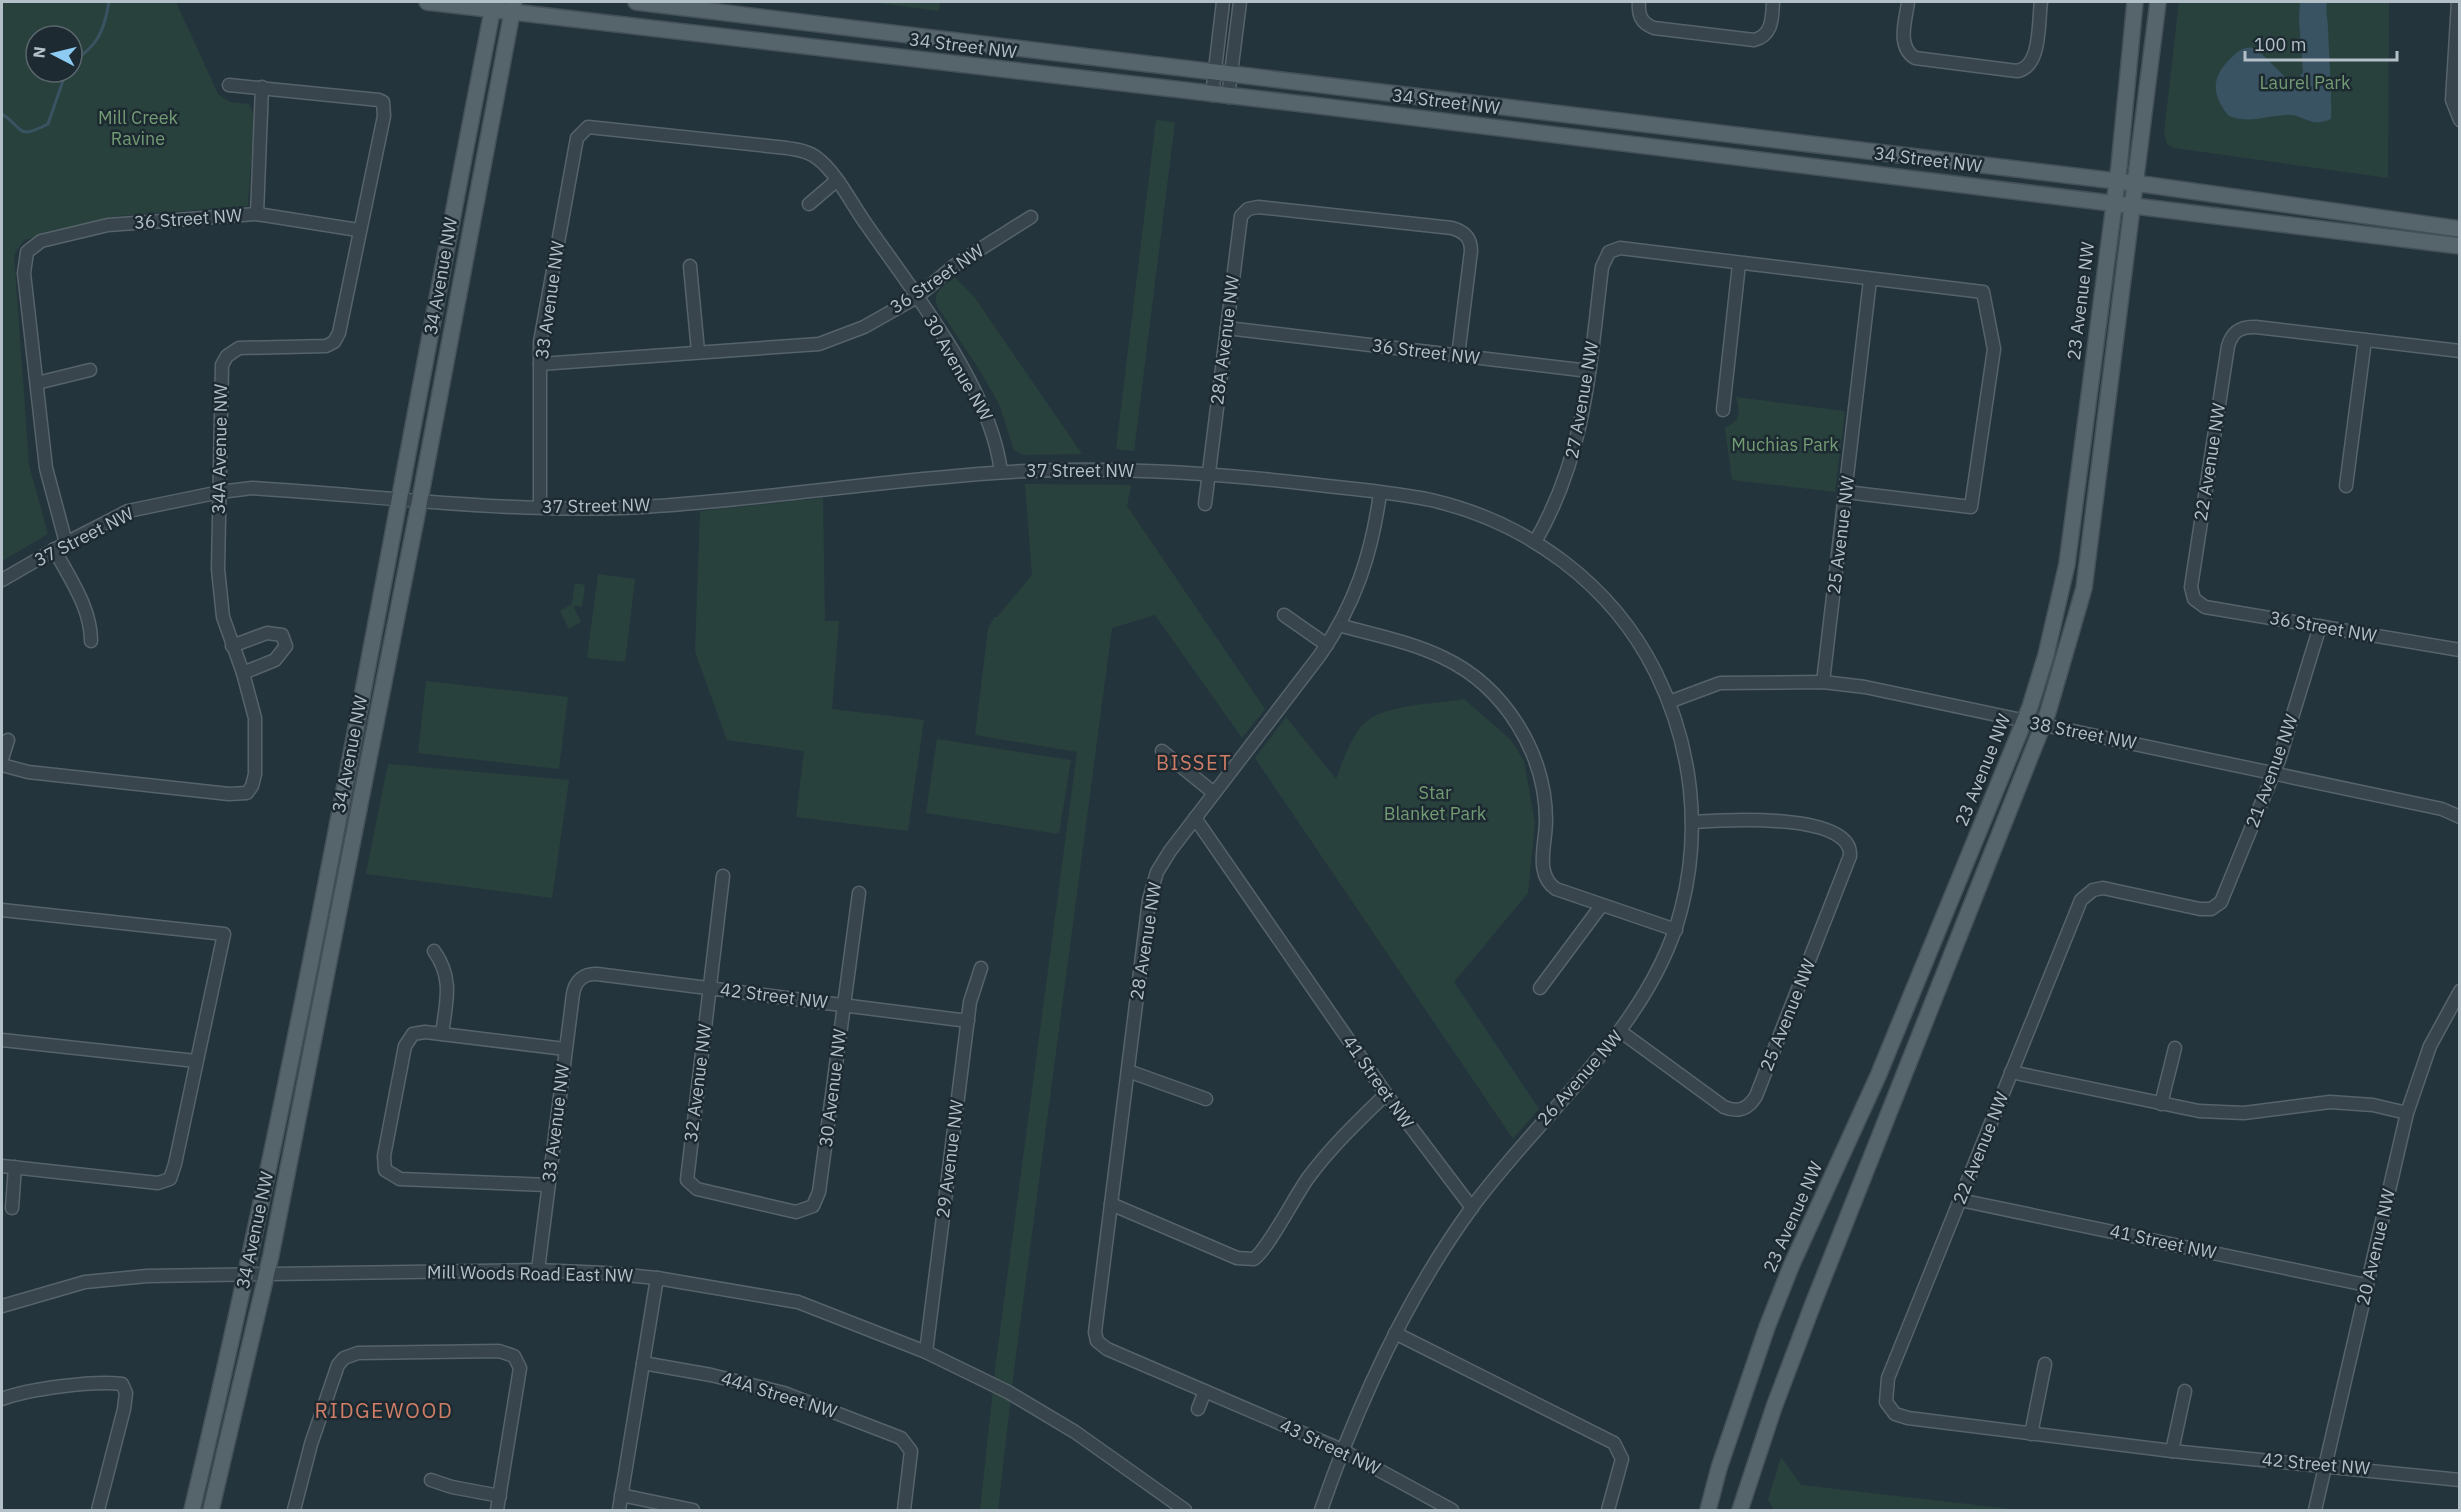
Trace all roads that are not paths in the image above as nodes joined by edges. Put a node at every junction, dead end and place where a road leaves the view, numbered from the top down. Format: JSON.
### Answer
{"nodes":[{"id":1,"x":427,"y":2,"type":"edge"},
{"id":2,"x":636,"y":2,"type":"edge"},
{"id":3,"x":1223,"y":2,"type":"edge"},
{"id":4,"x":1240,"y":2,"type":"edge"},
{"id":5,"x":1639,"y":2,"type":"edge"},
{"id":6,"x":1773,"y":2,"type":"edge"},
{"id":7,"x":1908,"y":2,"type":"edge"},
{"id":8,"x":2041,"y":2,"type":"edge"},
{"id":9,"x":2135,"y":2,"type":"edge"},
{"id":10,"x":2157,"y":2,"type":"edge"},
{"id":11,"x":2458,"y":2,"type":"edge"},
{"id":12,"x":493,"y":5,"type":"edge"},
{"id":13,"x":512,"y":5,"type":"edge"},
{"id":14,"x":1214,"y":70,"type":"junction"},
{"id":15,"x":1231,"y":72,"type":"junction"},
{"id":16,"x":229,"y":85,"type":"dead end"},
{"id":17,"x":262,"y":87,"type":"junction"},
{"id":18,"x":1212,"y":95,"type":"junction"},
{"id":19,"x":1228,"y":97,"type":"junction"},
{"id":20,"x":2459,"y":119,"type":"edge"},
{"id":21,"x":804,"y":152,"type":"joint"},
{"id":22,"x":836,"y":181,"type":"junction"},
{"id":23,"x":2116,"y":182,"type":"junction"},
{"id":24,"x":2135,"y":184,"type":"junction"},
{"id":25,"x":2114,"y":203,"type":"junction"},
{"id":26,"x":809,"y":204,"type":"dead end"},
{"id":27,"x":2132,"y":205,"type":"junction"},
{"id":28,"x":257,"y":214,"type":"junction"},
{"id":29,"x":1031,"y":217,"type":"dead end"},
{"id":30,"x":2460,"y":229,"type":"edge"},
{"id":31,"x":358,"y":230,"type":"junction"},
{"id":32,"x":2460,"y":246,"type":"edge"},
{"id":33,"x":1739,"y":264,"type":"junction"},
{"id":34,"x":690,"y":266,"type":"dead end"},
{"id":35,"x":1870,"y":280,"type":"junction"},
{"id":36,"x":917,"y":297,"type":"junction"},
{"id":37,"x":1227,"y":328,"type":"junction"},
{"id":38,"x":2365,"y":340,"type":"junction"},
{"id":39,"x":698,"y":351,"type":"junction"},
{"id":40,"x":2460,"y":351,"type":"edge"},
{"id":41,"x":1458,"y":356,"type":"junction"},
{"id":42,"x":540,"y":364,"type":"junction"},
{"id":43,"x":90,"y":370,"type":"dead end"},
{"id":44,"x":1589,"y":371,"type":"junction"},
{"id":45,"x":37,"y":383,"type":"junction"},
{"id":46,"x":1723,"y":410,"type":"dead end"},
{"id":47,"x":1001,"y":472,"type":"junction"},
{"id":48,"x":1209,"y":474,"type":"junction"},
{"id":49,"x":2346,"y":486,"type":"dead end"},
{"id":50,"x":220,"y":492,"type":"junction"},
{"id":51,"x":1846,"y":492,"type":"junction"},
{"id":52,"x":1380,"y":493,"type":"junction"},
{"id":53,"x":400,"y":498,"type":"junction"},
{"id":54,"x":420,"y":499,"type":"junction"},
{"id":55,"x":1205,"y":504,"type":"dead end"},
{"id":56,"x":540,"y":507,"type":"junction"},
{"id":57,"x":1535,"y":542,"type":"junction"},
{"id":58,"x":66,"y":543,"type":"junction"},
{"id":59,"x":54,"y":549,"type":"junction"},
{"id":60,"x":2,"y":580,"type":"edge"},
{"id":61,"x":2192,"y":596,"type":"joint"},
{"id":62,"x":1284,"y":615,"type":"dead end"},
{"id":63,"x":1621,"y":617,"type":"joint"},
{"id":64,"x":1339,"y":625,"type":"junction"},
{"id":65,"x":2320,"y":626,"type":"junction"},
{"id":66,"x":92,"y":642,"type":"dead end"},
{"id":67,"x":1327,"y":645,"type":"junction"},
{"id":68,"x":232,"y":646,"type":"junction"},
{"id":69,"x":2460,"y":650,"type":"edge"},
{"id":70,"x":243,"y":673,"type":"junction"},
{"id":71,"x":1823,"y":682,"type":"junction"},
{"id":72,"x":1669,"y":702,"type":"junction"},
{"id":73,"x":2024,"y":721,"type":"junction"},
{"id":74,"x":2042,"y":724,"type":"junction"},
{"id":75,"x":8,"y":740,"type":"dead end"},
{"id":76,"x":1162,"y":751,"type":"dead end"},
{"id":77,"x":2,"y":759,"type":"edge"},
{"id":78,"x":2,"y":765,"type":"edge"},
{"id":79,"x":2274,"y":772,"type":"junction"},
{"id":80,"x":1214,"y":793,"type":"junction"},
{"id":81,"x":2460,"y":817,"type":"edge"},
{"id":82,"x":1195,"y":818,"type":"junction"},
{"id":83,"x":1692,"y":822,"type":"junction"},
{"id":84,"x":723,"y":876,"type":"dead end"},
{"id":85,"x":2089,"y":892,"type":"joint"},
{"id":86,"x":859,"y":893,"type":"dead end"},
{"id":87,"x":1601,"y":906,"type":"junction"},
{"id":88,"x":2,"y":910,"type":"edge"},
{"id":89,"x":1676,"y":930,"type":"junction"},
{"id":90,"x":434,"y":951,"type":"dead end"},
{"id":91,"x":1288,"y":953,"type":"junction"},
{"id":92,"x":1277,"y":962,"type":"dead end"},
{"id":93,"x":981,"y":968,"type":"dead end"},
{"id":94,"x":581,"y":979,"type":"joint"},
{"id":95,"x":710,"y":988,"type":"junction"},
{"id":96,"x":1540,"y":988,"type":"dead end"},
{"id":97,"x":2460,"y":991,"type":"edge"},
{"id":98,"x":844,"y":1005,"type":"junction"},
{"id":99,"x":968,"y":1021,"type":"junction"},
{"id":100,"x":1620,"y":1031,"type":"junction"},
{"id":101,"x":442,"y":1034,"type":"junction"},
{"id":102,"x":2,"y":1040,"type":"edge"},
{"id":103,"x":2175,"y":1048,"type":"dead end"},
{"id":104,"x":565,"y":1050,"type":"junction"},
{"id":105,"x":196,"y":1060,"type":"junction"},
{"id":106,"x":1128,"y":1071,"type":"junction"},
{"id":107,"x":2011,"y":1072,"type":"junction"},
{"id":108,"x":1386,"y":1094,"type":"junction"},
{"id":109,"x":1206,"y":1099,"type":"dead end"},
{"id":110,"x":2161,"y":1104,"type":"junction"},
{"id":111,"x":2407,"y":1113,"type":"junction"},
{"id":112,"x":2,"y":1166,"type":"edge"},
{"id":113,"x":15,"y":1167,"type":"junction"},
{"id":114,"x":548,"y":1185,"type":"junction"},
{"id":115,"x":1960,"y":1200,"type":"junction"},
{"id":116,"x":1111,"y":1204,"type":"junction"},
{"id":117,"x":12,"y":1208,"type":"dead end"},
{"id":118,"x":1472,"y":1208,"type":"junction"},
{"id":119,"x":810,"y":1209,"type":"joint"},
{"id":120,"x":538,"y":1270,"type":"junction"},
{"id":121,"x":267,"y":1273,"type":"junction"},
{"id":122,"x":246,"y":1274,"type":"junction"},
{"id":123,"x":657,"y":1278,"type":"junction"},
{"id":124,"x":2366,"y":1285,"type":"junction"},
{"id":125,"x":2,"y":1306,"type":"edge"},
{"id":126,"x":1395,"y":1333,"type":"junction"},
{"id":127,"x":1097,"y":1341,"type":"joint"},
{"id":128,"x":926,"y":1352,"type":"junction"},
{"id":129,"x":643,"y":1363,"type":"junction"},
{"id":130,"x":2044,"y":1364,"type":"dead end"},
{"id":131,"x":2185,"y":1390,"type":"dead end"},
{"id":132,"x":1205,"y":1391,"type":"junction"},
{"id":133,"x":2,"y":1399,"type":"edge"},
{"id":134,"x":1888,"y":1407,"type":"joint"},
{"id":135,"x":1198,"y":1409,"type":"dead end"},
{"id":136,"x":2031,"y":1434,"type":"junction"},
{"id":137,"x":1342,"y":1450,"type":"junction"},
{"id":138,"x":2172,"y":1451,"type":"junction"},
{"id":139,"x":2325,"y":1464,"type":"junction"},
{"id":140,"x":1719,"y":1468,"type":"junction"},
{"id":141,"x":431,"y":1480,"type":"dead end"},
{"id":142,"x":2460,"y":1480,"type":"edge"},
{"id":143,"x":621,"y":1495,"type":"junction"},
{"id":144,"x":500,"y":1496,"type":"junction"},
{"id":145,"x":98,"y":1510,"type":"edge"},
{"id":146,"x":192,"y":1510,"type":"edge"},
{"id":147,"x":211,"y":1510,"type":"edge"},
{"id":148,"x":294,"y":1510,"type":"edge"},
{"id":149,"x":497,"y":1510,"type":"edge"},
{"id":150,"x":619,"y":1510,"type":"edge"},
{"id":151,"x":693,"y":1510,"type":"edge"},
{"id":152,"x":904,"y":1510,"type":"edge"},
{"id":153,"x":1185,"y":1510,"type":"edge"},
{"id":154,"x":1321,"y":1510,"type":"edge"},
{"id":155,"x":1452,"y":1510,"type":"edge"},
{"id":156,"x":1608,"y":1510,"type":"edge"},
{"id":157,"x":1708,"y":1510,"type":"edge"},
{"id":158,"x":1714,"y":1510,"type":"edge"},
{"id":159,"x":1740,"y":1510,"type":"edge"},
{"id":160,"x":2315,"y":1510,"type":"edge"}],
"edges":[{"from":1,"to":12,"type":"main road","name":"34 Street NW"},
{"from":2,"to":14,"type":"main road","name":"34 Street NW"},
{"from":3,"to":14,"type":"street"},
{"from":4,"to":15,"type":"street"},
{"from":5,"to":6,"type":"street"},
{"from":7,"to":8,"type":"street"},
{"from":9,"to":23,"type":"main road","name":"23 Avenue NW"},
{"from":10,"to":24,"type":"main road"},
{"from":11,"to":20,"type":"street"},
{"from":12,"to":13,"type":"main road","name":"34 Street NW"},
{"from":12,"to":53,"type":"main road","name":"34 Avenue NW"},
{"from":13,"to":18,"type":"main road","name":"34 Street NW"},
{"from":13,"to":54,"type":"main road","name":"34 Avenue NW"},
{"from":14,"to":15,"type":"main road","name":"34 Street NW"},
{"from":14,"to":18,"type":"street"},
{"from":15,"to":19,"type":"street"},
{"from":15,"to":23,"type":"main road","name":"34 Street NW"},
{"from":16,"to":17,"type":"street"},
{"from":17,"to":28,"type":"street"},
{"from":17,"to":31,"type":"street","name":"34A Avenue NW"},
{"from":18,"to":19,"type":"main road","name":"34 Street NW"},
{"from":19,"to":25,"type":"main road","name":"34 Street NW"},
{"from":21,"to":22,"type":"street","name":"30 Avenue NW"},
{"from":21,"to":42,"type":"street","name":"33 Avenue NW"},
{"from":22,"to":26,"type":"street"},
{"from":22,"to":36,"type":"street","name":"30 Avenue NW"},
{"from":23,"to":24,"type":"main road","name":"34 Street NW"},
{"from":23,"to":25,"type":"main road","name":"23 Avenue NW"},
{"from":24,"to":27,"type":"main road"},
{"from":24,"to":30,"type":"main road","name":"34 Street NW"},
{"from":25,"to":27,"type":"main road","name":"34 Street NW"},
{"from":25,"to":73,"type":"main road","name":"23 Avenue NW"},
{"from":27,"to":32,"type":"main road","name":"34 Street NW"},
{"from":27,"to":74,"type":"main road"},
{"from":28,"to":31,"type":"street","name":"36 Street NW"},
{"from":28,"to":45,"type":"street","name":"36 Street NW"},
{"from":29,"to":36,"type":"street","name":"36 Street NW"},
{"from":31,"to":50,"type":"street","name":"34A Avenue NW"},
{"from":33,"to":35,"type":"street"},
{"from":33,"to":44,"type":"street","name":"27 Avenue NW"},
{"from":33,"to":46,"type":"street"},
{"from":34,"to":39,"type":"street"},
{"from":35,"to":51,"type":"street","name":"25 Avenue NW"},
{"from":35,"to":51,"type":"street"},
{"from":36,"to":39,"type":"street","name":"36 Street NW"},
{"from":36,"to":47,"type":"street","name":"30 Avenue NW"},
{"from":37,"to":41,"type":"street","name":"36 Street NW"},
{"from":37,"to":41,"type":"street","name":"28A Avenue NW"},
{"from":37,"to":48,"type":"street","name":"28A Avenue NW"},
{"from":38,"to":40,"type":"street"},
{"from":38,"to":49,"type":"street"},
{"from":38,"to":61,"type":"street","name":"22 Avenue NW"},
{"from":39,"to":42,"type":"street","name":"36 Street NW"},
{"from":41,"to":44,"type":"street","name":"36 Street NW"},
{"from":42,"to":56,"type":"street","name":"33 Avenue NW"},
{"from":43,"to":45,"type":"street"},
{"from":44,"to":57,"type":"street","name":"27 Avenue NW"},
{"from":45,"to":58,"type":"street"},
{"from":47,"to":48,"type":"street","name":"37 Street NW"},
{"from":47,"to":56,"type":"street","name":"37 Street NW"},
{"from":48,"to":52,"type":"street","name":"37 Street NW"},
{"from":48,"to":55,"type":"street"},
{"from":50,"to":53,"type":"street","name":"37 Street NW"},
{"from":50,"to":58,"type":"street","name":"37 Street NW"},
{"from":50,"to":68,"type":"street","name":"34A Avenue NW"},
{"from":51,"to":71,"type":"street","name":"25 Avenue NW"},
{"from":52,"to":57,"type":"street","name":"37 Street NW"},
{"from":52,"to":64,"type":"street","name":"28 Avenue NW"},
{"from":53,"to":54,"type":"street","name":"37 Street NW"},
{"from":53,"to":122,"type":"main road","name":"34 Avenue NW"},
{"from":54,"to":56,"type":"street","name":"37 Street NW"},
{"from":54,"to":121,"type":"main road","name":"34 Avenue NW"},
{"from":57,"to":63,"type":"street","name":"37 Street NW"},
{"from":58,"to":59,"type":"street","name":"37 Street NW"},
{"from":59,"to":60,"type":"street","name":"37 Street NW"},
{"from":59,"to":66,"type":"street"},
{"from":61,"to":65,"type":"street","name":"36 Street NW"},
{"from":62,"to":67,"type":"street"},
{"from":63,"to":72,"type":"street","name":"26 Avenue NW"},
{"from":64,"to":67,"type":"street","name":"28 Avenue NW"},
{"from":64,"to":87,"type":"street"},
{"from":65,"to":69,"type":"street","name":"36 Street NW"},
{"from":65,"to":79,"type":"street","name":"21 Avenue NW"},
{"from":67,"to":80,"type":"street","name":"28 Avenue NW"},
{"from":68,"to":70,"type":"street","name":"34A Avenue NW"},
{"from":68,"to":70,"type":"street"},
{"from":70,"to":78,"type":"street","name":"34A Avenue NW"},
{"from":71,"to":72,"type":"street","name":"38 Street NW"},
{"from":71,"to":73,"type":"street","name":"38 Street NW"},
{"from":72,"to":83,"type":"street","name":"26 Avenue NW"},
{"from":73,"to":74,"type":"street","name":"38 Street NW"},
{"from":73,"to":140,"type":"main road","name":"23 Avenue NW"},
{"from":74,"to":79,"type":"street","name":"38 Street NW"},
{"from":74,"to":159,"type":"main road"},
{"from":75,"to":77,"type":"street"},
{"from":76,"to":80,"type":"street"},
{"from":79,"to":81,"type":"street","name":"38 Street NW"},
{"from":79,"to":85,"type":"street","name":"21 Avenue NW"},
{"from":80,"to":82,"type":"street","name":"28 Avenue NW"},
{"from":82,"to":91,"type":"street","name":"41 Street NW"},
{"from":82,"to":106,"type":"street","name":"28 Avenue NW"},
{"from":83,"to":89,"type":"street","name":"26 Avenue NW"},
{"from":83,"to":100,"type":"street","name":"25 Avenue NW"},
{"from":84,"to":95,"type":"street","name":"32 Avenue NW"},
{"from":85,"to":107,"type":"street","name":"22 Avenue NW"},
{"from":86,"to":98,"type":"street","name":"30 Avenue NW"},
{"from":87,"to":89,"type":"street"},
{"from":87,"to":96,"type":"street"},
{"from":88,"to":105,"type":"street"},
{"from":89,"to":100,"type":"street","name":"26 Avenue NW"},
{"from":90,"to":101,"type":"street"},
{"from":91,"to":92,"type":"street"},
{"from":91,"to":108,"type":"street","name":"41 Street NW"},
{"from":93,"to":99,"type":"street","name":"29 Avenue NW"},
{"from":94,"to":95,"type":"street","name":"42 Street NW"},
{"from":94,"to":104,"type":"street","name":"33 Avenue NW"},
{"from":95,"to":98,"type":"street","name":"42 Street NW"},
{"from":95,"to":119,"type":"street","name":"32 Avenue NW"},
{"from":97,"to":111,"type":"street","name":"20 Avenue NW"},
{"from":98,"to":99,"type":"street","name":"42 Street NW"},
{"from":98,"to":119,"type":"street","name":"30 Avenue NW"},
{"from":99,"to":128,"type":"street","name":"29 Avenue NW"},
{"from":100,"to":118,"type":"street","name":"26 Avenue NW"},
{"from":101,"to":104,"type":"street"},
{"from":101,"to":114,"type":"street"},
{"from":102,"to":105,"type":"street"},
{"from":103,"to":110,"type":"street"},
{"from":104,"to":114,"type":"street","name":"33 Avenue NW"},
{"from":105,"to":113,"type":"street"},
{"from":106,"to":109,"type":"street"},
{"from":106,"to":116,"type":"street","name":"28 Avenue NW"},
{"from":107,"to":110,"type":"street"},
{"from":107,"to":115,"type":"street","name":"22 Avenue NW"},
{"from":108,"to":116,"type":"street"},
{"from":108,"to":118,"type":"street","name":"41 Street NW"},
{"from":110,"to":111,"type":"street"},
{"from":111,"to":124,"type":"street","name":"20 Avenue NW"},
{"from":112,"to":113,"type":"street"},
{"from":113,"to":117,"type":"street"},
{"from":114,"to":120,"type":"street","name":"33 Avenue NW"},
{"from":115,"to":124,"type":"street","name":"41 Street NW"},
{"from":115,"to":134,"type":"street","name":"22 Avenue NW"},
{"from":116,"to":127,"type":"street","name":"28 Avenue NW"},
{"from":118,"to":126,"type":"street","name":"26 Avenue NW"},
{"from":120,"to":121,"type":"street","name":"Mill Woods Road East NW"},
{"from":120,"to":123,"type":"street","name":"Mill Woods Road East NW"},
{"from":121,"to":122,"type":"street","name":"Mill Woods Road East NW"},
{"from":121,"to":147,"type":"main road","name":"34 Avenue NW"},
{"from":122,"to":125,"type":"street","name":"Mill Woods Road East NW"},
{"from":122,"to":146,"type":"main road","name":"34 Avenue NW"},
{"from":123,"to":128,"type":"street","name":"Mill Woods Road East NW"},
{"from":123,"to":129,"type":"street"},
{"from":124,"to":139,"type":"street","name":"20 Avenue NW"},
{"from":126,"to":137,"type":"street","name":"26 Avenue NW"},
{"from":126,"to":156,"type":"street"},
{"from":127,"to":132,"type":"street","name":"43 Street NW"},
{"from":128,"to":153,"type":"street","name":"Mill Woods Road East NW"},
{"from":129,"to":143,"type":"street"},
{"from":129,"to":152,"type":"street","name":"44A Street NW"},
{"from":130,"to":136,"type":"street"},
{"from":131,"to":138,"type":"street"},
{"from":132,"to":135,"type":"street"},
{"from":132,"to":137,"type":"street","name":"43 Street NW"},
{"from":133,"to":145,"type":"street"},
{"from":134,"to":136,"type":"street","name":"42 Street NW"},
{"from":136,"to":138,"type":"street","name":"42 Street NW"},
{"from":137,"to":154,"type":"street","name":"26 Avenue NW"},
{"from":137,"to":155,"type":"street","name":"43 Street NW"},
{"from":138,"to":139,"type":"street","name":"42 Street NW"},
{"from":139,"to":142,"type":"street","name":"42 Street NW"},
{"from":139,"to":160,"type":"street","name":"20 Avenue NW"},
{"from":140,"to":157,"type":"main road","name":"23 Avenue NW"},
{"from":140,"to":158,"type":"main road"},
{"from":141,"to":144,"type":"street"},
{"from":143,"to":150,"type":"street"},
{"from":143,"to":151,"type":"street"},
{"from":144,"to":148,"type":"street"},
{"from":144,"to":149,"type":"street"}]}
